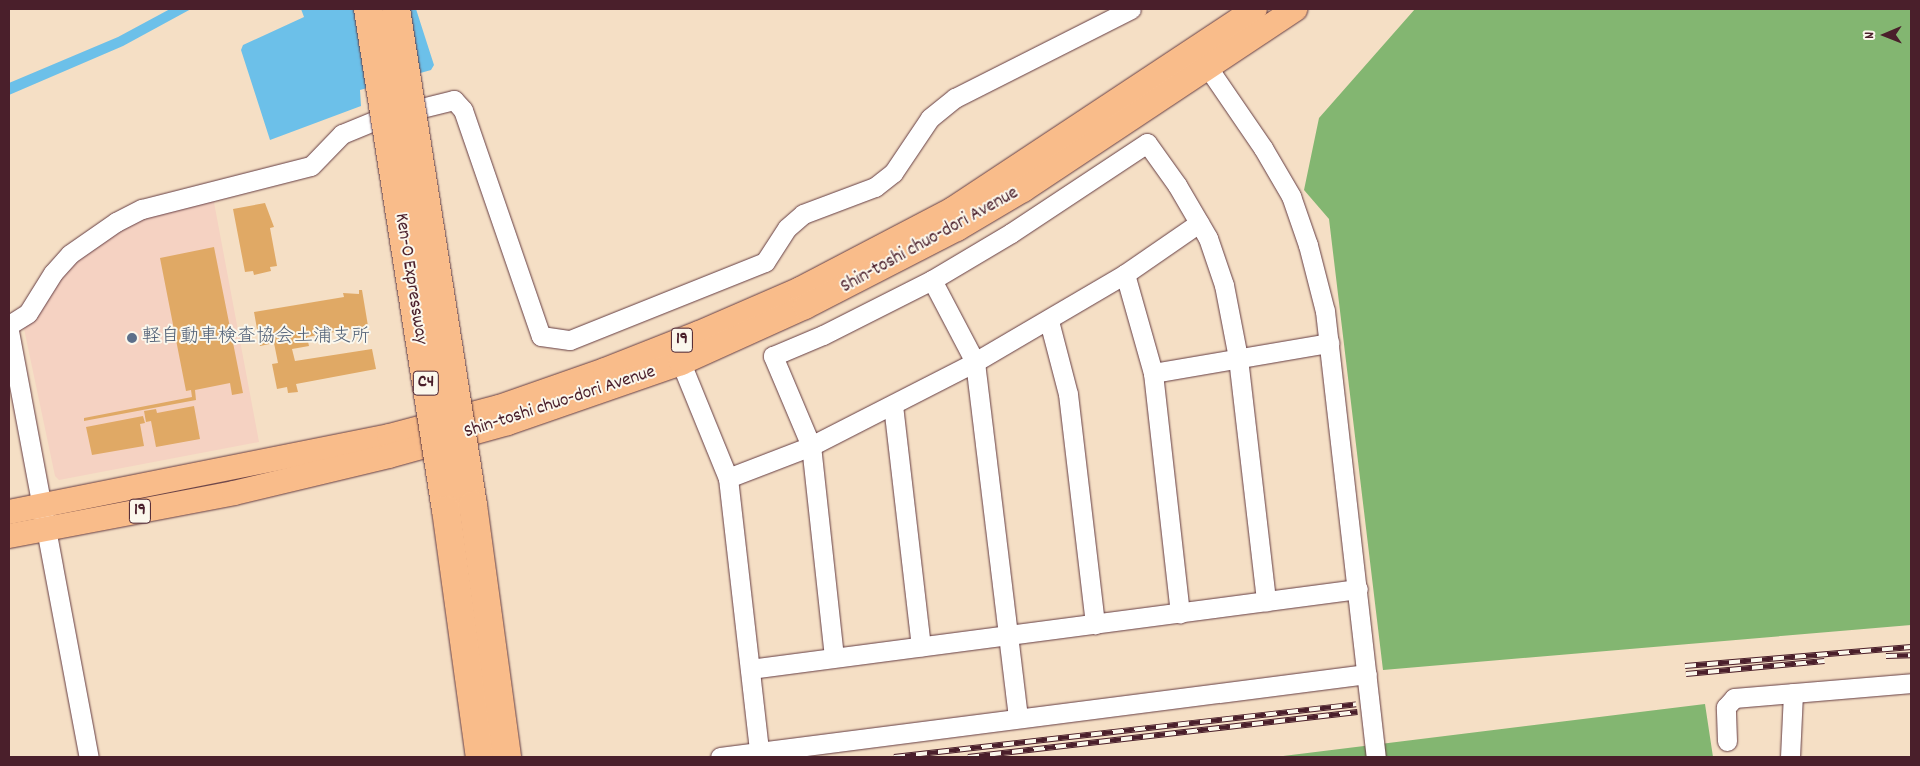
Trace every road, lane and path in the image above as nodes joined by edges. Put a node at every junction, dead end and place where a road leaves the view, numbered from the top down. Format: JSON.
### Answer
{"nodes":[{"id":1,"x":368,"y":9,"type":"edge"},
{"id":2,"x":396,"y":9,"type":"edge"},
{"id":3,"x":1131,"y":9,"type":"edge"},
{"id":4,"x":1255,"y":9,"type":"edge"},
{"id":5,"x":1295,"y":9,"type":"edge"},
{"id":6,"x":1201,"y":59,"type":"junction"},
{"id":7,"x":1199,"y":223,"type":"junction"},
{"id":8,"x":1125,"y":274,"type":"junction"},
{"id":9,"x":932,"y":280,"type":"junction"},
{"id":10,"x":1049,"y":321,"type":"junction"},
{"id":11,"x":9,"y":325,"type":"edge"},
{"id":12,"x":9,"y":331,"type":"edge"},
{"id":13,"x":1328,"y":343,"type":"junction"},
{"id":14,"x":1238,"y":358,"type":"junction"},
{"id":15,"x":975,"y":362,"type":"junction"},
{"id":16,"x":681,"y":363,"type":"junction"},
{"id":17,"x":1153,"y":373,"type":"junction"},
{"id":18,"x":894,"y":405,"type":"junction"},
{"id":19,"x":811,"y":446,"type":"junction"},
{"id":20,"x":728,"y":478,"type":"junction"},
{"id":21,"x":41,"y":505,"type":"junction"},
{"id":22,"x":9,"y":512,"type":"edge"},
{"id":23,"x":46,"y":529,"type":"junction"},
{"id":24,"x":9,"y":536,"type":"edge"},
{"id":25,"x":1358,"y":589,"type":"junction"},
{"id":26,"x":1266,"y":601,"type":"junction"},
{"id":27,"x":1180,"y":613,"type":"junction"},
{"id":28,"x":1095,"y":624,"type":"junction"},
{"id":29,"x":1008,"y":636,"type":"junction"},
{"id":30,"x":921,"y":646,"type":"junction"},
{"id":31,"x":834,"y":657,"type":"junction"},
{"id":32,"x":750,"y":669,"type":"junction"},
{"id":33,"x":1368,"y":674,"type":"junction"},
{"id":34,"x":1911,"y":683,"type":"edge"},
{"id":35,"x":1793,"y":693,"type":"junction"},
{"id":36,"x":1018,"y":717,"type":"junction"},
{"id":37,"x":1727,"y":741,"type":"dead end"},
{"id":38,"x":759,"y":752,"type":"junction"},
{"id":39,"x":89,"y":757,"type":"edge"},
{"id":40,"x":480,"y":757,"type":"edge"},
{"id":41,"x":507,"y":757,"type":"edge"},
{"id":42,"x":720,"y":757,"type":"edge"},
{"id":43,"x":1376,"y":757,"type":"edge"},
{"id":44,"x":1790,"y":757,"type":"edge"}],
"edges":[{"from":1,"to":40,"type":"highway","name":"Ken-O Expressway","number":"C4","bridge":true},
{"from":2,"to":41,"type":"highway","name":"Ken-O Expressway","number":"C4","bridge":true},
{"from":3,"to":11,"type":"street"},
{"from":4,"to":6,"type":"main road","name":"Shin-toshi chuo-dori Avenue","number":"19"},
{"from":5,"to":6,"type":"main road","name":"Shin-toshi chuo-dori Avenue","number":"19"},
{"from":6,"to":13,"type":"street"},
{"from":6,"to":16,"type":"main road","name":"Shin-toshi chuo-dori Avenue","number":"19"},
{"from":6,"to":21,"type":"main road","name":"Shin-toshi chuo-dori Avenue","number":"19"},
{"from":7,"to":8,"type":"street"},
{"from":7,"to":9,"type":"street"},
{"from":7,"to":14,"type":"street"},
{"from":8,"to":10,"type":"street"},
{"from":8,"to":17,"type":"street"},
{"from":9,"to":15,"type":"street"},
{"from":9,"to":19,"type":"street"},
{"from":10,"to":15,"type":"street"},
{"from":10,"to":28,"type":"street"},
{"from":12,"to":21,"type":"street"},
{"from":13,"to":14,"type":"street"},
{"from":13,"to":25,"type":"street"},
{"from":14,"to":17,"type":"street"},
{"from":14,"to":26,"type":"street"},
{"from":15,"to":18,"type":"street"},
{"from":15,"to":29,"type":"street"},
{"from":16,"to":20,"type":"street"},
{"from":16,"to":23,"type":"main road","name":"Shin-toshi chuo-dori Avenue","number":"19"},
{"from":17,"to":27,"type":"street"},
{"from":18,"to":19,"type":"street"},
{"from":18,"to":30,"type":"street"},
{"from":19,"to":20,"type":"street"},
{"from":19,"to":31,"type":"street"},
{"from":20,"to":32,"type":"street"},
{"from":21,"to":22,"type":"main road","name":"Shin-toshi chuo-dori Avenue","number":"19"},
{"from":21,"to":23,"type":"street"},
{"from":23,"to":24,"type":"main road","name":"Shin-toshi chuo-dori Avenue","number":"19"},
{"from":23,"to":39,"type":"street"},
{"from":25,"to":26,"type":"street"},
{"from":25,"to":33,"type":"street"},
{"from":26,"to":27,"type":"street"},
{"from":27,"to":28,"type":"street"},
{"from":28,"to":29,"type":"street"},
{"from":29,"to":30,"type":"street"},
{"from":29,"to":36,"type":"street"},
{"from":30,"to":31,"type":"street"},
{"from":31,"to":32,"type":"street"},
{"from":32,"to":38,"type":"street"},
{"from":33,"to":36,"type":"street"},
{"from":33,"to":43,"type":"street"},
{"from":34,"to":35,"type":"street"},
{"from":35,"to":37,"type":"street"},
{"from":35,"to":44,"type":"street"},
{"from":36,"to":38,"type":"street"},
{"from":38,"to":42,"type":"street"}]}
